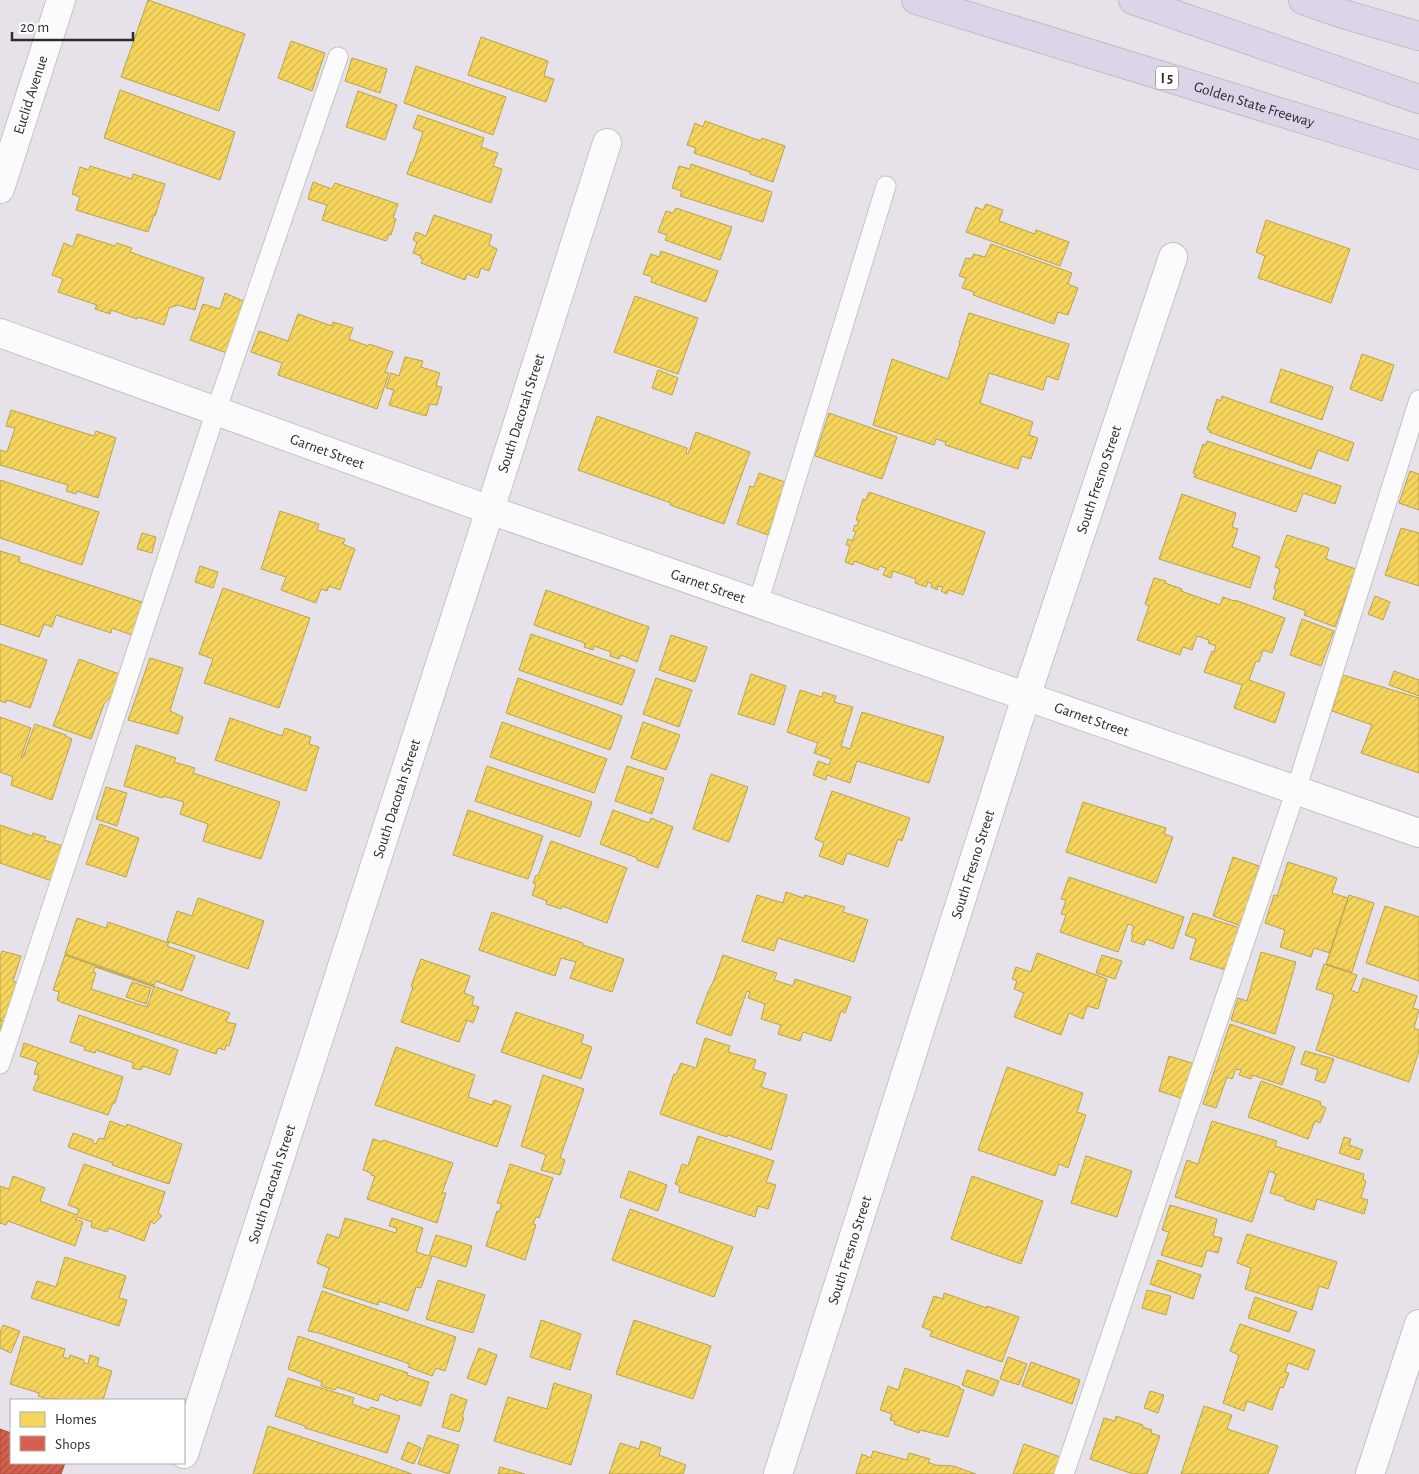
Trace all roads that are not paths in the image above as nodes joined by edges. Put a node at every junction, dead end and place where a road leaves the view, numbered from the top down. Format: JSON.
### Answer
{"nodes":[{"id":1,"x":61,"y":0,"type":"edge"},
{"id":2,"x":916,"y":0,"type":"edge"},
{"id":3,"x":1133,"y":0,"type":"edge"},
{"id":4,"x":1303,"y":0,"type":"edge"},
{"id":5,"x":1419,"y":36,"type":"edge"},
{"id":6,"x":338,"y":56,"type":"dead end"},
{"id":7,"x":1419,"y":99,"type":"edge"},
{"id":8,"x":607,"y":143,"type":"dead end"},
{"id":9,"x":1419,"y":155,"type":"edge"},
{"id":10,"x":886,"y":186,"type":"dead end"},
{"id":11,"x":0,"y":189,"type":"edge"},
{"id":12,"x":1173,"y":257,"type":"dead end"},
{"id":13,"x":0,"y":333,"type":"edge"},
{"id":14,"x":1419,"y":400,"type":"edge"},
{"id":15,"x":216,"y":411,"type":"junction"},
{"id":16,"x":490,"y":510,"type":"junction"},
{"id":17,"x":758,"y":603,"type":"junction"},
{"id":18,"x":1026,"y":697,"type":"junction"},
{"id":19,"x":1296,"y":790,"type":"junction"},
{"id":20,"x":1419,"y":833,"type":"edge"},
{"id":21,"x":0,"y":1064,"type":"edge"},
{"id":22,"x":1419,"y":1324,"type":"edge"},
{"id":23,"x":1414,"y":1357,"type":"edge"},
{"id":24,"x":185,"y":1451,"type":"edge"},
{"id":25,"x":778,"y":1474,"type":"edge"},
{"id":26,"x":1064,"y":1474,"type":"edge"},
{"id":27,"x":1370,"y":1474,"type":"edge"}],
"edges":[{"from":1,"to":11,"type":"street","name":"Euclid Avenue"},
{"from":2,"to":9,"type":"highway","name":"Golden State Freeway","number":"I 5"},
{"from":3,"to":7,"type":"highway"},
{"from":4,"to":5,"type":"highway"},
{"from":6,"to":15,"type":"lane"},
{"from":8,"to":16,"type":"street","name":"South Dacotah Street"},
{"from":10,"to":17,"type":"lane"},
{"from":12,"to":18,"type":"street","name":"South Fresno Street"},
{"from":13,"to":15,"type":"street","name":"Garnet Street"},
{"from":14,"to":19,"type":"lane"},
{"from":15,"to":16,"type":"street","name":"Garnet Street"},
{"from":15,"to":21,"type":"lane"},
{"from":16,"to":17,"type":"street","name":"Garnet Street"},
{"from":16,"to":24,"type":"street","name":"South Dacotah Street"},
{"from":17,"to":18,"type":"street","name":"Garnet Street"},
{"from":18,"to":19,"type":"street","name":"Garnet Street"},
{"from":18,"to":25,"type":"street","name":"South Fresno Street"},
{"from":19,"to":20,"type":"street","name":"Garnet Street"},
{"from":19,"to":26,"type":"lane"},
{"from":22,"to":23,"type":"street"},
{"from":23,"to":27,"type":"street"}]}
